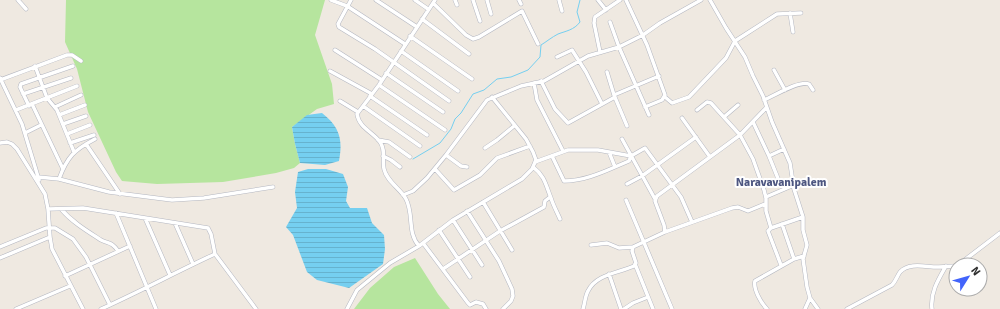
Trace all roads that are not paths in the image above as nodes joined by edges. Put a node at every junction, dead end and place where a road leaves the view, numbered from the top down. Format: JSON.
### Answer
{"nodes":[{"id":1,"x":18,"y":0,"type":"edge"},
{"id":2,"x":332,"y":0,"type":"edge"},
{"id":3,"x":351,"y":0,"type":"edge"},
{"id":4,"x":376,"y":0,"type":"edge"},
{"id":5,"x":414,"y":0,"type":"edge"},
{"id":6,"x":455,"y":0,"type":"edge"},
{"id":7,"x":473,"y":0,"type":"edge"},
{"id":8,"x":487,"y":0,"type":"edge"},
{"id":9,"x":559,"y":0,"type":"edge"},
{"id":10,"x":598,"y":0,"type":"edge"},
{"id":11,"x":620,"y":0,"type":"edge"},
{"id":12,"x":626,"y":0,"type":"edge"},
{"id":13,"x":700,"y":0,"type":"edge"},
{"id":14,"x":710,"y":0,"type":"edge"},
{"id":15,"x":337,"y":1,"type":"edge"},
{"id":16,"x":434,"y":2,"type":"edge"},
{"id":17,"x":457,"y":5,"type":"dead end"},
{"id":18,"x":347,"y":6,"type":"junction"},
{"id":19,"x":26,"y":9,"type":"dead end"},
{"id":20,"x":428,"y":10,"type":"junction"},
{"id":21,"x":562,"y":10,"type":"dead end"},
{"id":22,"x":606,"y":10,"type":"junction"},
{"id":23,"x":790,"y":13,"type":"junction"},
{"id":24,"x":801,"y":13,"type":"dead end"},
{"id":25,"x":490,"y":14,"type":"dead end"},
{"id":26,"x":422,"y":19,"type":"junction"},
{"id":27,"x":480,"y":21,"type":"dead end"},
{"id":28,"x":610,"y":22,"type":"dead end"},
{"id":29,"x":417,"y":27,"type":"junction"},
{"id":30,"x":793,"y":32,"type":"dead end"},
{"id":31,"x":643,"y":35,"type":"junction"},
{"id":32,"x":410,"y":36,"type":"junction"},
{"id":33,"x":735,"y":41,"type":"junction"},
{"id":34,"x":405,"y":44,"type":"junction"},
{"id":35,"x":538,"y":44,"type":"dead end"},
{"id":36,"x":619,"y":47,"type":"junction"},
{"id":37,"x":335,"y":50,"type":"dead end"},
{"id":38,"x":401,"y":51,"type":"junction"},
{"id":39,"x":600,"y":52,"type":"junction"},
{"id":40,"x":469,"y":54,"type":"dead end"},
{"id":41,"x":557,"y":57,"type":"dead end"},
{"id":42,"x":579,"y":60,"type":"junction"},
{"id":43,"x":81,"y":61,"type":"dead end"},
{"id":44,"x":393,"y":62,"type":"junction"},
{"id":45,"x":35,"y":66,"type":"junction"},
{"id":46,"x":73,"y":66,"type":"dead end"},
{"id":47,"x":774,"y":70,"type":"dead end"},
{"id":48,"x":330,"y":71,"type":"dead end"},
{"id":49,"x":607,"y":72,"type":"dead end"},
{"id":50,"x":386,"y":73,"type":"junction"},
{"id":51,"x":659,"y":76,"type":"junction"},
{"id":52,"x":39,"y":78,"type":"junction"},
{"id":53,"x":71,"y":78,"type":"dead end"},
{"id":54,"x":0,"y":79,"type":"edge"},
{"id":55,"x":472,"y":79,"type":"dead end"},
{"id":56,"x":382,"y":80,"type":"junction"},
{"id":57,"x":541,"y":82,"type":"junction"},
{"id":58,"x":534,"y":83,"type":"junction"},
{"id":59,"x":378,"y":85,"type":"junction"},
{"id":60,"x":636,"y":85,"type":"junction"},
{"id":61,"x":77,"y":86,"type":"dead end"},
{"id":62,"x":43,"y":88,"type":"junction"},
{"id":63,"x":785,"y":90,"type":"junction"},
{"id":64,"x":813,"y":90,"type":"dead end"},
{"id":65,"x":458,"y":91,"type":"dead end"},
{"id":66,"x":23,"y":94,"type":"junction"},
{"id":67,"x":81,"y":95,"type":"dead end"},
{"id":68,"x":371,"y":95,"type":"junction"},
{"id":69,"x":614,"y":96,"type":"junction"},
{"id":70,"x":492,"y":97,"type":"junction"},
{"id":71,"x":665,"y":97,"type":"junction"},
{"id":72,"x":47,"y":98,"type":"junction"},
{"id":73,"x":764,"y":100,"type":"junction"},
{"id":74,"x":340,"y":101,"type":"dead end"},
{"id":75,"x":449,"y":101,"type":"dead end"},
{"id":76,"x":602,"y":104,"type":"junction"},
{"id":77,"x":738,"y":104,"type":"dead end"},
{"id":78,"x":31,"y":105,"type":"junction"},
{"id":79,"x":85,"y":105,"type":"dead end"},
{"id":80,"x":363,"y":106,"type":"junction"},
{"id":81,"x":55,"y":107,"type":"junction"},
{"id":82,"x":646,"y":107,"type":"junction"},
{"id":83,"x":766,"y":108,"type":"junction"},
{"id":84,"x":16,"y":110,"type":"junction"},
{"id":85,"x":697,"y":110,"type":"dead end"},
{"id":86,"x":358,"y":112,"type":"junction"},
{"id":87,"x":443,"y":112,"type":"dead end"},
{"id":88,"x":60,"y":115,"type":"junction"},
{"id":89,"x":649,"y":115,"type":"dead end"},
{"id":90,"x":86,"y":116,"type":"dead end"},
{"id":91,"x":724,"y":117,"type":"junction"},
{"id":92,"x":682,"y":118,"type":"dead end"},
{"id":93,"x":753,"y":122,"type":"junction"},
{"id":94,"x":42,"y":124,"type":"junction"},
{"id":95,"x":63,"y":124,"type":"junction"},
{"id":96,"x":90,"y":125,"type":"dead end"},
{"id":97,"x":514,"y":126,"type":"junction"},
{"id":98,"x":627,"y":126,"type":"dead end"},
{"id":99,"x":445,"y":130,"type":"dead end"},
{"id":100,"x":25,"y":133,"type":"junction"},
{"id":101,"x":67,"y":134,"type":"junction"},
{"id":102,"x":427,"y":135,"type":"dead end"},
{"id":103,"x":740,"y":135,"type":"junction"},
{"id":104,"x":696,"y":137,"type":"junction"},
{"id":105,"x":622,"y":139,"type":"dead end"},
{"id":106,"x":378,"y":140,"type":"junction"},
{"id":107,"x":0,"y":143,"type":"edge"},
{"id":108,"x":70,"y":143,"type":"junction"},
{"id":109,"x":86,"y":144,"type":"junction"},
{"id":110,"x":420,"y":146,"type":"dead end"},
{"id":111,"x":530,"y":146,"type":"junction"},
{"id":112,"x":485,"y":148,"type":"dead end"},
{"id":113,"x":784,"y":149,"type":"junction"},
{"id":114,"x":563,"y":151,"type":"junction"},
{"id":115,"x":74,"y":152,"type":"junction"},
{"id":116,"x":610,"y":152,"type":"junction"},
{"id":117,"x":446,"y":155,"type":"junction"},
{"id":118,"x":383,"y":156,"type":"junction"},
{"id":119,"x":552,"y":156,"type":"junction"},
{"id":120,"x":631,"y":156,"type":"junction"},
{"id":121,"x":769,"y":156,"type":"junction"},
{"id":122,"x":410,"y":157,"type":"dead end"},
{"id":123,"x":710,"y":157,"type":"junction"},
{"id":124,"x":535,"y":162,"type":"junction"},
{"id":125,"x":658,"y":165,"type":"junction"},
{"id":126,"x":467,"y":166,"type":"dead end"},
{"id":127,"x":400,"y":167,"type":"dead end"},
{"id":128,"x":533,"y":167,"type":"junction"},
{"id":129,"x":615,"y":167,"type":"junction"},
{"id":130,"x":63,"y":169,"type":"junction"},
{"id":131,"x":435,"y":169,"type":"junction"},
{"id":132,"x":642,"y":176,"type":"junction"},
{"id":133,"x":38,"y":178,"type":"junction"},
{"id":134,"x":59,"y":179,"type":"junction"},
{"id":135,"x":779,"y":181,"type":"dead end"},
{"id":136,"x":627,"y":184,"type":"dead end"},
{"id":137,"x":672,"y":184,"type":"junction"},
{"id":138,"x":40,"y":185,"type":"junction"},
{"id":139,"x":794,"y":185,"type":"junction"},
{"id":140,"x":274,"y":187,"type":"dead end"},
{"id":141,"x":120,"y":194,"type":"junction"},
{"id":142,"x":403,"y":195,"type":"junction"},
{"id":143,"x":550,"y":197,"type":"junction"},
{"id":144,"x":766,"y":197,"type":"junction"},
{"id":145,"x":655,"y":199,"type":"junction"},
{"id":146,"x":626,"y":200,"type":"dead end"},
{"id":147,"x":482,"y":202,"type":"junction"},
{"id":148,"x":765,"y":204,"type":"junction"},
{"id":149,"x":48,"y":209,"type":"junction"},
{"id":150,"x":61,"y":209,"type":"junction"},
{"id":151,"x":467,"y":212,"type":"junction"},
{"id":152,"x":116,"y":213,"type":"junction"},
{"id":153,"x":802,"y":217,"type":"junction"},
{"id":154,"x":145,"y":218,"type":"junction"},
{"id":155,"x":560,"y":219,"type":"dead end"},
{"id":156,"x":453,"y":220,"type":"junction"},
{"id":157,"x":692,"y":222,"type":"junction"},
{"id":158,"x":175,"y":223,"type":"junction"},
{"id":159,"x":782,"y":224,"type":"junction"},
{"id":160,"x":50,"y":227,"type":"junction"},
{"id":161,"x":771,"y":228,"type":"junction"},
{"id":162,"x":439,"y":230,"type":"junction"},
{"id":163,"x":500,"y":232,"type":"junction"},
{"id":164,"x":665,"y":232,"type":"junction"},
{"id":165,"x":1000,"y":233,"type":"edge"},
{"id":166,"x":50,"y":237,"type":"junction"},
{"id":167,"x":486,"y":241,"type":"junction"},
{"id":168,"x":645,"y":241,"type":"junction"},
{"id":169,"x":421,"y":244,"type":"junction"},
{"id":170,"x":591,"y":245,"type":"dead end"},
{"id":171,"x":130,"y":246,"type":"junction"},
{"id":172,"x":0,"y":247,"type":"edge"},
{"id":173,"x":633,"y":247,"type":"junction"},
{"id":174,"x":472,"y":250,"type":"junction"},
{"id":175,"x":512,"y":250,"type":"dead end"},
{"id":176,"x":118,"y":251,"type":"junction"},
{"id":177,"x":215,"y":254,"type":"junction"},
{"id":178,"x":804,"y":256,"type":"junction"},
{"id":179,"x":968,"y":257,"type":"edge"},
{"id":180,"x":0,"y":258,"type":"edge"},
{"id":181,"x":458,"y":259,"type":"junction"},
{"id":182,"x":794,"y":259,"type":"junction"},
{"id":183,"x":91,"y":264,"type":"junction"},
{"id":184,"x":193,"y":264,"type":"junction"},
{"id":185,"x":635,"y":264,"type":"junction"},
{"id":186,"x":482,"y":265,"type":"dead end"},
{"id":187,"x":781,"y":265,"type":"junction"},
{"id":188,"x":946,"y":266,"type":"joint"},
{"id":189,"x":443,"y":269,"type":"junction"},
{"id":190,"x":609,"y":274,"type":"junction"},
{"id":191,"x":170,"y":275,"type":"junction"},
{"id":192,"x":65,"y":276,"type":"junction"},
{"id":193,"x":470,"y":276,"type":"dead end"},
{"id":194,"x":70,"y":286,"type":"junction"},
{"id":195,"x":147,"y":288,"type":"junction"},
{"id":196,"x":648,"y":297,"type":"junction"},
{"id":197,"x":810,"y":298,"type":"junction"},
{"id":198,"x":110,"y":305,"type":"junction"},
{"id":199,"x":255,"y":307,"type":"edge"},
{"id":200,"x":16,"y":309,"type":"edge"},
{"id":201,"x":83,"y":309,"type":"edge"},
{"id":202,"x":101,"y":309,"type":"edge"},
{"id":203,"x":156,"y":309,"type":"edge"},
{"id":204,"x":249,"y":309,"type":"edge"},
{"id":205,"x":347,"y":309,"type":"edge"},
{"id":206,"x":486,"y":309,"type":"edge"},
{"id":207,"x":503,"y":309,"type":"edge"},
{"id":208,"x":583,"y":309,"type":"edge"},
{"id":209,"x":623,"y":309,"type":"edge"},
{"id":210,"x":653,"y":309,"type":"edge"},
{"id":211,"x":672,"y":309,"type":"edge"},
{"id":212,"x":767,"y":309,"type":"edge"},
{"id":213,"x":804,"y":309,"type":"edge"},
{"id":214,"x":818,"y":309,"type":"edge"},
{"id":215,"x":847,"y":309,"type":"edge"},
{"id":216,"x":932,"y":309,"type":"edge"}],
"edges":[{"from":1,"to":19,"type":"street"},
{"from":2,"to":15,"type":"street"},
{"from":3,"to":18,"type":"street"},
{"from":4,"to":29,"type":"street"},
{"from":5,"to":20,"type":"street"},
{"from":6,"to":17,"type":"street"},
{"from":7,"to":27,"type":"street"},
{"from":8,"to":25,"type":"street"},
{"from":9,"to":21,"type":"street"},
{"from":10,"to":22,"type":"street"},
{"from":11,"to":22,"type":"street"},
{"from":12,"to":31,"type":"street"},
{"from":13,"to":31,"type":"street"},
{"from":14,"to":33,"type":"street"},
{"from":15,"to":18,"type":"street"},
{"from":16,"to":20,"type":"street"},
{"from":16,"to":35,"type":"street"},
{"from":18,"to":34,"type":"street"},
{"from":18,"to":44,"type":"street"},
{"from":20,"to":26,"type":"street"},
{"from":22,"to":39,"type":"street"},
{"from":23,"to":24,"type":"street"},
{"from":23,"to":30,"type":"street"},
{"from":23,"to":33,"type":"street"},
{"from":26,"to":29,"type":"street"},
{"from":26,"to":40,"type":"street"},
{"from":28,"to":36,"type":"street"},
{"from":29,"to":32,"type":"street"},
{"from":31,"to":36,"type":"street"},
{"from":31,"to":51,"type":"street"},
{"from":32,"to":34,"type":"street"},
{"from":32,"to":55,"type":"street"},
{"from":33,"to":71,"type":"street"},
{"from":33,"to":73,"type":"street"},
{"from":34,"to":38,"type":"street"},
{"from":36,"to":39,"type":"street"},
{"from":36,"to":60,"type":"street"},
{"from":37,"to":56,"type":"street"},
{"from":38,"to":44,"type":"street"},
{"from":38,"to":65,"type":"street"},
{"from":39,"to":42,"type":"street"},
{"from":41,"to":42,"type":"street"},
{"from":42,"to":57,"type":"street"},
{"from":42,"to":76,"type":"street"},
{"from":43,"to":45,"type":"street"},
{"from":44,"to":50,"type":"street"},
{"from":44,"to":75,"type":"street"},
{"from":45,"to":52,"type":"street"},
{"from":45,"to":54,"type":"street"},
{"from":46,"to":52,"type":"street"},
{"from":47,"to":63,"type":"street"},
{"from":48,"to":68,"type":"street"},
{"from":49,"to":69,"type":"street"},
{"from":50,"to":56,"type":"street"},
{"from":50,"to":87,"type":"street"},
{"from":51,"to":60,"type":"street"},
{"from":51,"to":71,"type":"street"},
{"from":52,"to":62,"type":"street"},
{"from":52,"to":66,"type":"street"},
{"from":53,"to":62,"type":"street"},
{"from":54,"to":84,"type":"street"},
{"from":56,"to":59,"type":"street"},
{"from":57,"to":58,"type":"street"},
{"from":57,"to":76,"type":"street"},
{"from":58,"to":70,"type":"street"},
{"from":58,"to":114,"type":"street"},
{"from":59,"to":68,"type":"street"},
{"from":59,"to":99,"type":"street"},
{"from":60,"to":69,"type":"street"},
{"from":60,"to":82,"type":"street"},
{"from":61,"to":72,"type":"street"},
{"from":62,"to":66,"type":"street"},
{"from":62,"to":72,"type":"street"},
{"from":63,"to":64,"type":"street"},
{"from":63,"to":73,"type":"street"},
{"from":66,"to":78,"type":"street"},
{"from":67,"to":81,"type":"street"},
{"from":68,"to":80,"type":"street"},
{"from":68,"to":102,"type":"street"},
{"from":69,"to":76,"type":"street"},
{"from":69,"to":98,"type":"street"},
{"from":70,"to":97,"type":"street"},
{"from":70,"to":117,"type":"street"},
{"from":71,"to":82,"type":"street"},
{"from":72,"to":78,"type":"street"},
{"from":72,"to":81,"type":"street"},
{"from":73,"to":83,"type":"street"},
{"from":74,"to":86,"type":"street"},
{"from":77,"to":91,"type":"street"},
{"from":78,"to":84,"type":"street"},
{"from":78,"to":94,"type":"street"},
{"from":79,"to":88,"type":"street"},
{"from":80,"to":86,"type":"street"},
{"from":80,"to":110,"type":"street"},
{"from":81,"to":88,"type":"street"},
{"from":82,"to":89,"type":"street"},
{"from":83,"to":93,"type":"street"},
{"from":83,"to":113,"type":"street"},
{"from":84,"to":100,"type":"street"},
{"from":85,"to":91,"type":"street"},
{"from":86,"to":106,"type":"street"},
{"from":88,"to":95,"type":"street"},
{"from":90,"to":95,"type":"street"},
{"from":91,"to":103,"type":"street"},
{"from":92,"to":104,"type":"street"},
{"from":93,"to":103,"type":"street"},
{"from":93,"to":121,"type":"street"},
{"from":94,"to":100,"type":"street"},
{"from":94,"to":130,"type":"street"},
{"from":95,"to":101,"type":"street"},
{"from":96,"to":101,"type":"street"},
{"from":97,"to":111,"type":"street"},
{"from":97,"to":112,"type":"street"},
{"from":100,"to":133,"type":"street"},
{"from":101,"to":108,"type":"street"},
{"from":103,"to":123,"type":"street"},
{"from":103,"to":144,"type":"street"},
{"from":104,"to":123,"type":"street"},
{"from":104,"to":125,"type":"street"},
{"from":105,"to":120,"type":"street"},
{"from":106,"to":118,"type":"street"},
{"from":106,"to":122,"type":"street"},
{"from":107,"to":138,"type":"street"},
{"from":108,"to":109,"type":"street"},
{"from":108,"to":115,"type":"street"},
{"from":109,"to":115,"type":"street"},
{"from":109,"to":141,"type":"street"},
{"from":111,"to":124,"type":"street"},
{"from":111,"to":131,"type":"street"},
{"from":113,"to":121,"type":"street"},
{"from":113,"to":139,"type":"street"},
{"from":114,"to":116,"type":"street"},
{"from":114,"to":119,"type":"street"},
{"from":115,"to":130,"type":"street"},
{"from":116,"to":120,"type":"street"},
{"from":116,"to":129,"type":"street"},
{"from":117,"to":126,"type":"street"},
{"from":117,"to":131,"type":"street"},
{"from":118,"to":127,"type":"street"},
{"from":118,"to":142,"type":"street"},
{"from":119,"to":124,"type":"street"},
{"from":119,"to":129,"type":"street"},
{"from":120,"to":125,"type":"street"},
{"from":120,"to":129,"type":"street"},
{"from":120,"to":132,"type":"street"},
{"from":121,"to":135,"type":"street"},
{"from":123,"to":137,"type":"street"},
{"from":124,"to":128,"type":"street"},
{"from":125,"to":132,"type":"street"},
{"from":125,"to":137,"type":"street"},
{"from":128,"to":143,"type":"street"},
{"from":128,"to":147,"type":"street"},
{"from":130,"to":134,"type":"street"},
{"from":131,"to":142,"type":"street"},
{"from":132,"to":136,"type":"street"},
{"from":132,"to":145,"type":"street"},
{"from":133,"to":134,"type":"street"},
{"from":133,"to":138,"type":"street"},
{"from":134,"to":141,"type":"street"},
{"from":137,"to":145,"type":"street"},
{"from":137,"to":157,"type":"street"},
{"from":138,"to":149,"type":"street"},
{"from":139,"to":144,"type":"street"},
{"from":139,"to":153,"type":"street"},
{"from":140,"to":141,"type":"street"},
{"from":142,"to":169,"type":"street"},
{"from":143,"to":155,"type":"street"},
{"from":143,"to":163,"type":"street"},
{"from":144,"to":148,"type":"street"},
{"from":145,"to":164,"type":"street"},
{"from":146,"to":168,"type":"street"},
{"from":147,"to":151,"type":"street"},
{"from":147,"to":163,"type":"street"},
{"from":148,"to":157,"type":"street"},
{"from":148,"to":161,"type":"street"},
{"from":149,"to":150,"type":"street"},
{"from":149,"to":160,"type":"street"},
{"from":150,"to":152,"type":"street"},
{"from":150,"to":176,"type":"street"},
{"from":151,"to":156,"type":"street"},
{"from":151,"to":167,"type":"street"},
{"from":152,"to":154,"type":"street"},
{"from":152,"to":171,"type":"street"},
{"from":153,"to":159,"type":"street"},
{"from":153,"to":178,"type":"street"},
{"from":154,"to":158,"type":"street"},
{"from":154,"to":191,"type":"street"},
{"from":156,"to":162,"type":"street"},
{"from":156,"to":174,"type":"street"},
{"from":157,"to":164,"type":"street"},
{"from":158,"to":177,"type":"street"},
{"from":158,"to":184,"type":"street"},
{"from":159,"to":161,"type":"street"},
{"from":159,"to":182,"type":"street"},
{"from":160,"to":166,"type":"street"},
{"from":160,"to":172,"type":"street"},
{"from":160,"to":183,"type":"street"},
{"from":161,"to":187,"type":"street"},
{"from":162,"to":169,"type":"street"},
{"from":162,"to":181,"type":"street"},
{"from":163,"to":167,"type":"street"},
{"from":163,"to":175,"type":"street"},
{"from":164,"to":168,"type":"street"},
{"from":165,"to":179,"type":"street"},
{"from":166,"to":180,"type":"street"},
{"from":166,"to":192,"type":"street"},
{"from":167,"to":174,"type":"street"},
{"from":167,"to":207,"type":"street"},
{"from":168,"to":173,"type":"street"},
{"from":168,"to":211,"type":"street"},
{"from":169,"to":189,"type":"street"},
{"from":169,"to":205,"type":"street"},
{"from":170,"to":173,"type":"street"},
{"from":171,"to":176,"type":"street"},
{"from":171,"to":195,"type":"street"},
{"from":173,"to":185,"type":"street"},
{"from":174,"to":181,"type":"street"},
{"from":174,"to":186,"type":"street"},
{"from":176,"to":183,"type":"street"},
{"from":177,"to":184,"type":"street"},
{"from":177,"to":199,"type":"street"},
{"from":178,"to":182,"type":"street"},
{"from":178,"to":197,"type":"street"},
{"from":181,"to":189,"type":"street"},
{"from":181,"to":193,"type":"street"},
{"from":182,"to":187,"type":"street"},
{"from":183,"to":192,"type":"street"},
{"from":183,"to":198,"type":"street"},
{"from":184,"to":191,"type":"street"},
{"from":185,"to":190,"type":"street"},
{"from":185,"to":196,"type":"street"},
{"from":187,"to":212,"type":"street"},
{"from":188,"to":215,"type":"street"},
{"from":188,"to":216,"type":"street"},
{"from":189,"to":206,"type":"street"},
{"from":190,"to":208,"type":"street"},
{"from":190,"to":209,"type":"street"},
{"from":191,"to":195,"type":"street"},
{"from":192,"to":194,"type":"street"},
{"from":194,"to":200,"type":"street"},
{"from":194,"to":201,"type":"street"},
{"from":195,"to":198,"type":"street"},
{"from":195,"to":203,"type":"street"},
{"from":196,"to":209,"type":"street"},
{"from":196,"to":210,"type":"street"},
{"from":197,"to":213,"type":"street"},
{"from":197,"to":214,"type":"street"},
{"from":198,"to":202,"type":"street"},
{"from":199,"to":204,"type":"street"}]}
